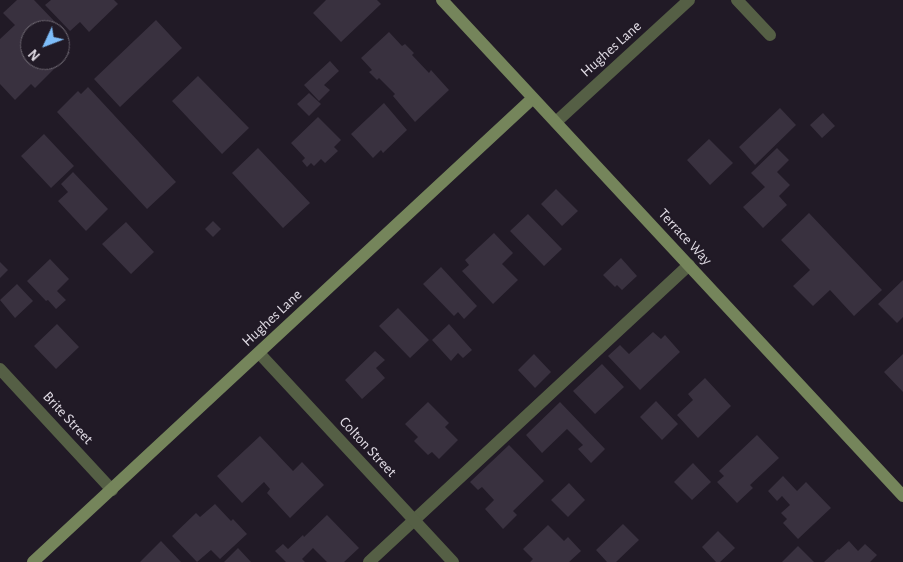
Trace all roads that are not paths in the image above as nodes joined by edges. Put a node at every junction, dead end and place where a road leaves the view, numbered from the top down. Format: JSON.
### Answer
{"nodes":[{"id":1,"x":442,"y":0,"type":"edge"},
{"id":2,"x":689,"y":0,"type":"edge"},
{"id":3,"x":737,"y":0,"type":"edge"},
{"id":4,"x":770,"y":35,"type":"dead end"},
{"id":5,"x":533,"y":98,"type":"junction"},
{"id":6,"x":556,"y":122,"type":"junction"},
{"id":7,"x":689,"y":265,"type":"junction"},
{"id":8,"x":259,"y":353,"type":"junction"},
{"id":9,"x":0,"y":369,"type":"edge"},
{"id":10,"x":112,"y":490,"type":"junction"},
{"id":11,"x":903,"y":496,"type":"edge"},
{"id":12,"x":414,"y":520,"type":"junction"},
{"id":13,"x":33,"y":562,"type":"edge"},
{"id":14,"x":369,"y":562,"type":"edge"},
{"id":15,"x":453,"y":562,"type":"edge"}],
"edges":[{"from":1,"to":5,"type":"street","name":"Terrace Way"},
{"from":2,"to":6,"type":"street","name":"Hughes Lane"},
{"from":3,"to":4,"type":"street"},
{"from":5,"to":6,"type":"street","name":"Terrace Way"},
{"from":5,"to":8,"type":"street","name":"Hughes Lane"},
{"from":6,"to":7,"type":"street","name":"Terrace Way"},
{"from":7,"to":11,"type":"street","name":"Terrace Way"},
{"from":7,"to":12,"type":"street"},
{"from":8,"to":10,"type":"street","name":"Hughes Lane"},
{"from":8,"to":12,"type":"street","name":"Colton Street"},
{"from":9,"to":10,"type":"street","name":"Brite Street"},
{"from":10,"to":13,"type":"street","name":"Hughes Lane"},
{"from":12,"to":14,"type":"street"},
{"from":12,"to":15,"type":"street","name":"Colton Street"}]}
